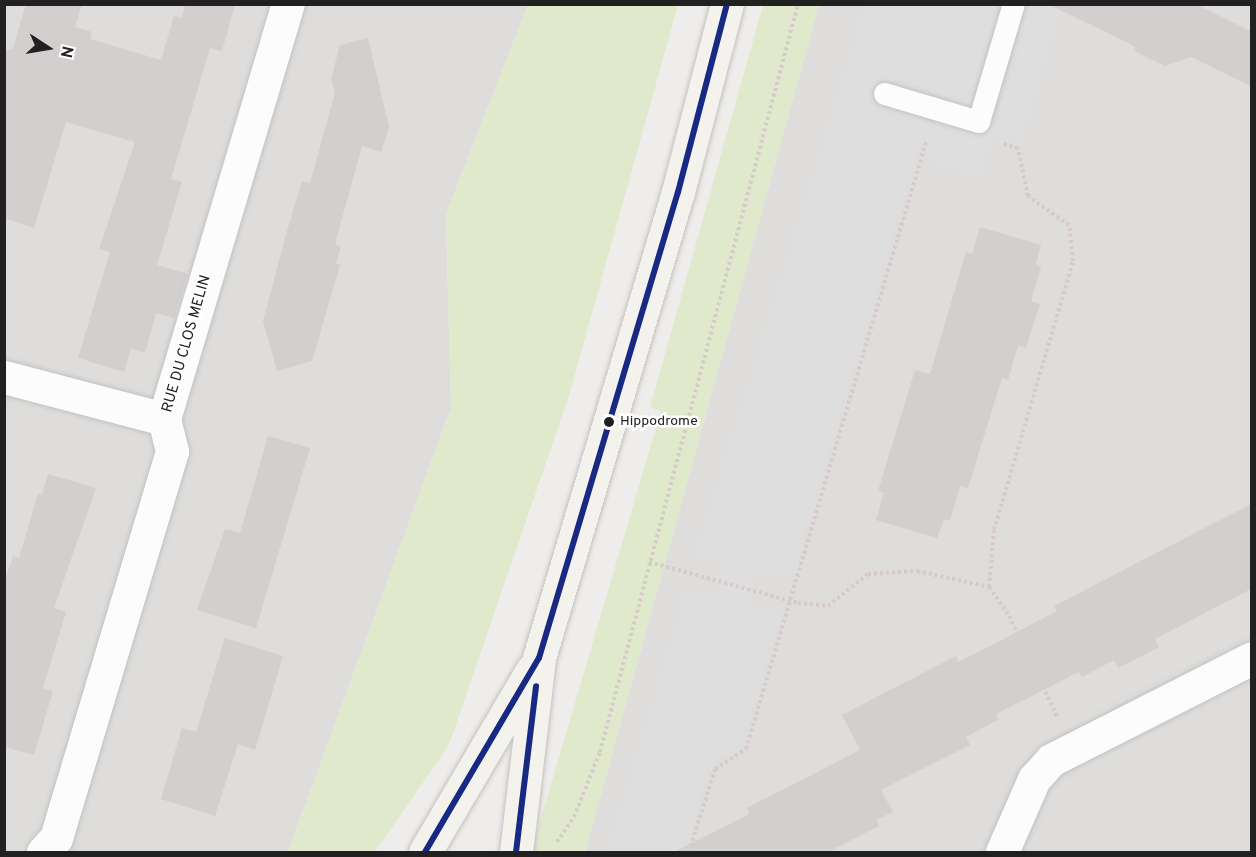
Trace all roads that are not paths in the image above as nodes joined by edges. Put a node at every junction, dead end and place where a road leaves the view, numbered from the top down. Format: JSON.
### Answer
{"nodes":[{"id":1,"x":288,"y":4,"type":"edge"},
{"id":2,"x":728,"y":4,"type":"edge"},
{"id":3,"x":1014,"y":4,"type":"edge"},
{"id":4,"x":885,"y":94,"type":"dead end"},
{"id":5,"x":4,"y":377,"type":"edge"},
{"id":6,"x":164,"y":419,"type":"junction"},
{"id":7,"x":539,"y":658,"type":"junction"},
{"id":8,"x":1251,"y":658,"type":"edge"},
{"id":9,"x":43,"y":852,"type":"edge"},
{"id":10,"x":425,"y":852,"type":"edge"},
{"id":11,"x":516,"y":852,"type":"edge"},
{"id":12,"x":1002,"y":852,"type":"edge"}],
"edges":[{"from":1,"to":6,"type":"street","name":"RUE DU CLOS MELIN"},
{"from":2,"to":7,"type":"main road"},
{"from":3,"to":4,"type":"lane"},
{"from":5,"to":6,"type":"street"},
{"from":6,"to":9,"type":"street","name":"RUE DU CLOS MELIN"},
{"from":7,"to":10,"type":"main road"},
{"from":7,"to":11,"type":"main road"},
{"from":8,"to":12,"type":"street"}]}
